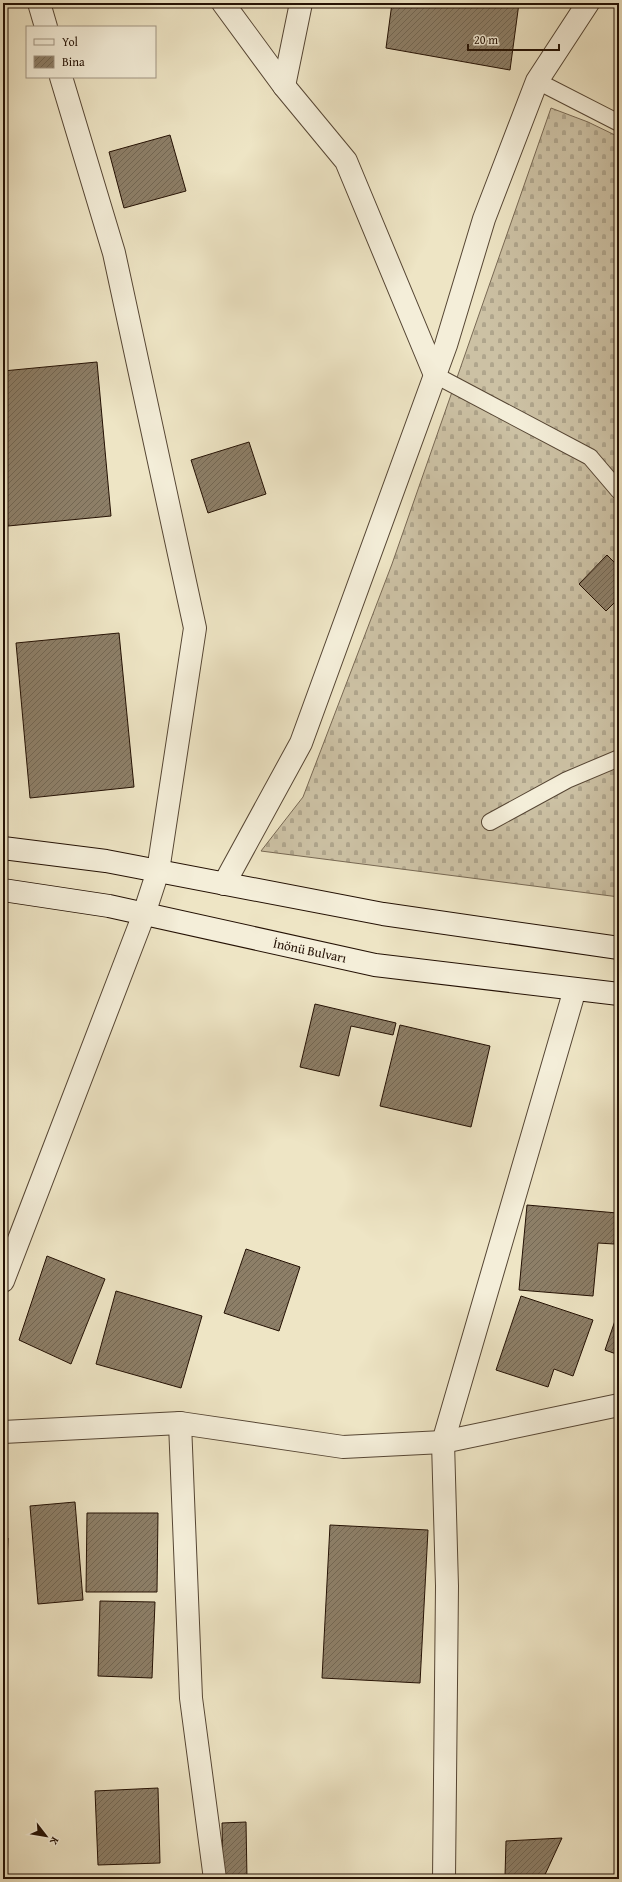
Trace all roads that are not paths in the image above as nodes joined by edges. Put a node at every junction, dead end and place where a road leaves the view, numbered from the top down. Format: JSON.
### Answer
{"nodes":[{"id":1,"x":39,"y":3,"type":"edge"},
{"id":2,"x":223,"y":3,"type":"edge"},
{"id":3,"x":300,"y":3,"type":"edge"},
{"id":4,"x":588,"y":3,"type":"edge"},
{"id":5,"x":46,"y":26,"type":"edge"},
{"id":6,"x":61,"y":78,"type":"edge"},
{"id":7,"x":536,"y":81,"type":"junction"},
{"id":8,"x":284,"y":86,"type":"junction"},
{"id":9,"x":619,"y":123,"type":"edge"},
{"id":10,"x":435,"y":375,"type":"junction"},
{"id":11,"x":619,"y":491,"type":"edge"},
{"id":12,"x":619,"y":758,"type":"edge"},
{"id":13,"x":490,"y":822,"type":"dead end"},
{"id":14,"x":3,"y":848,"type":"edge"},
{"id":15,"x":158,"y":871,"type":"junction"},
{"id":16,"x":224,"y":884,"type":"junction"},
{"id":17,"x":3,"y":890,"type":"edge"},
{"id":18,"x":144,"y":914,"type":"junction"},
{"id":19,"x":619,"y":948,"type":"edge"},
{"id":20,"x":575,"y":988,"type":"junction"},
{"id":21,"x":619,"y":994,"type":"edge"},
{"id":22,"x":3,"y":1281,"type":"edge"},
{"id":23,"x":619,"y":1405,"type":"edge"},
{"id":24,"x":180,"y":1423,"type":"junction"},
{"id":25,"x":3,"y":1432,"type":"edge"},
{"id":26,"x":443,"y":1442,"type":"junction"},
{"id":27,"x":215,"y":1879,"type":"edge"},
{"id":28,"x":444,"y":1879,"type":"edge"}],
"edges":[{"from":1,"to":5,"type":"street"},
{"from":2,"to":8,"type":"street"},
{"from":3,"to":8,"type":"street"},
{"from":4,"to":7,"type":"street"},
{"from":6,"to":15,"type":"street"},
{"from":7,"to":9,"type":"lane"},
{"from":7,"to":10,"type":"street"},
{"from":8,"to":10,"type":"street"},
{"from":10,"to":11,"type":"lane"},
{"from":10,"to":16,"type":"street"},
{"from":12,"to":13,"type":"lane"},
{"from":14,"to":15,"type":"street"},
{"from":15,"to":16,"type":"street"},
{"from":15,"to":18,"type":"street"},
{"from":16,"to":19,"type":"street"},
{"from":17,"to":18,"type":"street","name":"İnönü Bulvarı"},
{"from":18,"to":20,"type":"street","name":"İnönü Bulvarı"},
{"from":18,"to":22,"type":"street"},
{"from":20,"to":21,"type":"street","name":"İnönü Bulvarı"},
{"from":20,"to":26,"type":"street"},
{"from":23,"to":26,"type":"street"},
{"from":24,"to":25,"type":"street"},
{"from":24,"to":26,"type":"street"},
{"from":24,"to":27,"type":"street"},
{"from":26,"to":28,"type":"street"}]}
